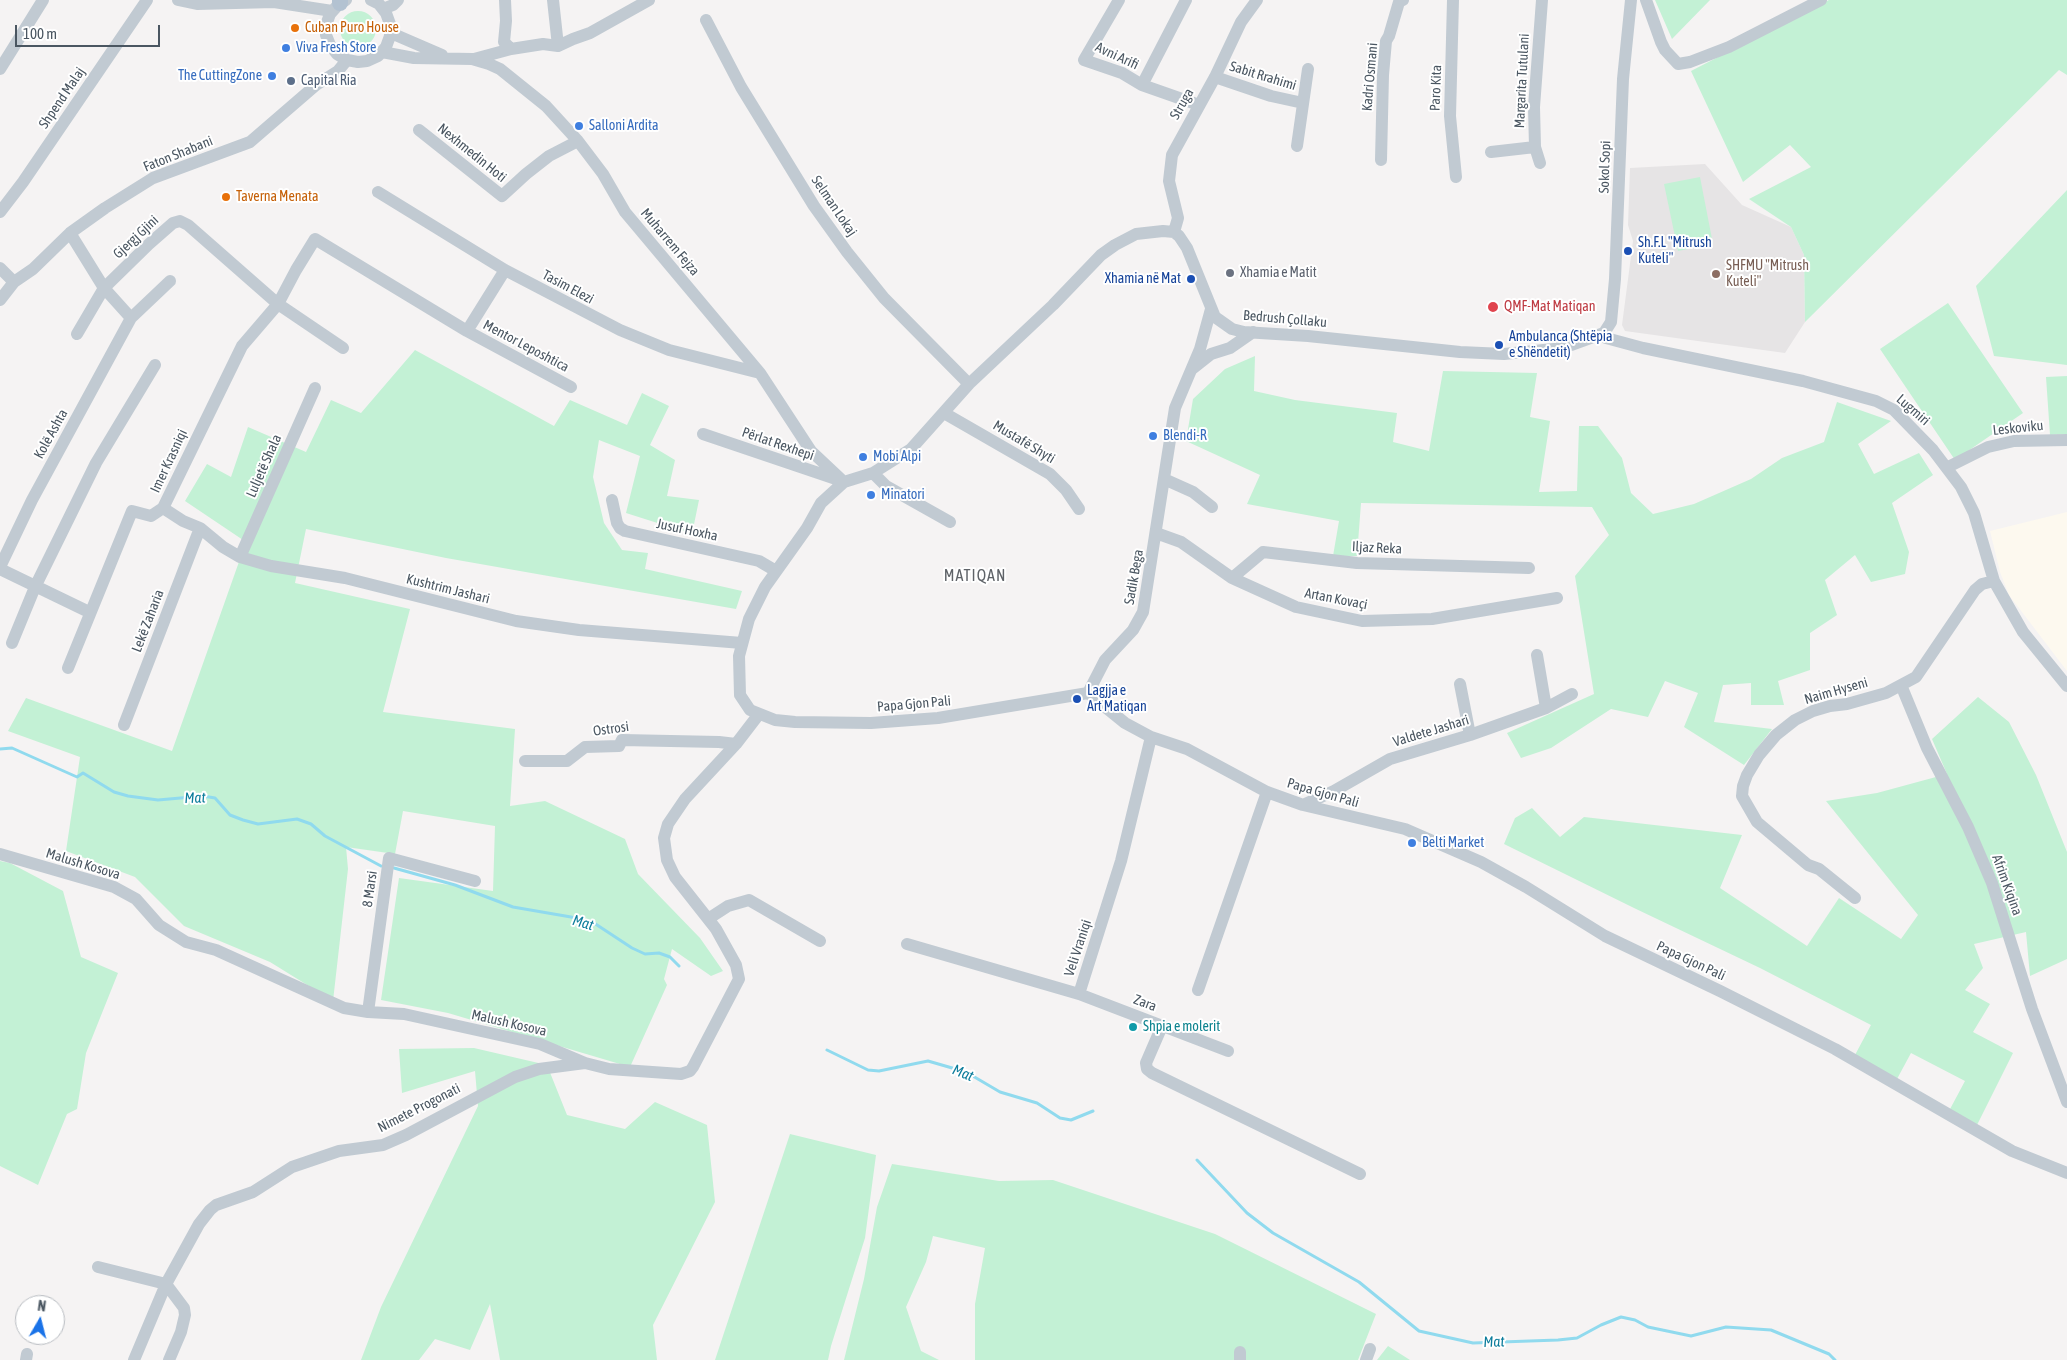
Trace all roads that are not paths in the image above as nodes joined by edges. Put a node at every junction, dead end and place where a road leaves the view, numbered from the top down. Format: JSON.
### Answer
{"nodes":[{"id":1,"x":42,"y":0,"type":"edge"},
{"id":2,"x":147,"y":0,"type":"edge"},
{"id":3,"x":178,"y":0,"type":"edge"},
{"id":4,"x":371,"y":0,"type":"edge"},
{"id":5,"x":398,"y":0,"type":"edge"},
{"id":6,"x":505,"y":0,"type":"edge"},
{"id":7,"x":553,"y":0,"type":"edge"},
{"id":8,"x":648,"y":0,"type":"edge"},
{"id":9,"x":1119,"y":0,"type":"edge"},
{"id":10,"x":1186,"y":0,"type":"edge"},
{"id":11,"x":1257,"y":0,"type":"edge"},
{"id":12,"x":1403,"y":0,"type":"edge"},
{"id":13,"x":1453,"y":0,"type":"edge"},
{"id":14,"x":1542,"y":0,"type":"edge"},
{"id":15,"x":1631,"y":0,"type":"edge"},
{"id":16,"x":1646,"y":0,"type":"edge"},
{"id":17,"x":1821,"y":0,"type":"edge"},
{"id":18,"x":274,"y":1,"type":"edge"},
{"id":19,"x":339,"y":4,"type":"edge"},
{"id":20,"x":383,"y":9,"type":"junction"},
{"id":21,"x":706,"y":20,"type":"dead end"},
{"id":22,"x":390,"y":33,"type":"junction"},
{"id":23,"x":558,"y":46,"type":"junction"},
{"id":24,"x":511,"y":49,"type":"junction"},
{"id":25,"x":382,"y":52,"type":"junction"},
{"id":26,"x":449,"y":58,"type":"junction"},
{"id":27,"x":347,"y":60,"type":"junction"},
{"id":28,"x":472,"y":60,"type":"junction"},
{"id":29,"x":1308,"y":69,"type":"dead end"},
{"id":30,"x":0,"y":70,"type":"edge"},
{"id":31,"x":1215,"y":77,"type":"junction"},
{"id":32,"x":1142,"y":85,"type":"junction"},
{"id":33,"x":1303,"y":103,"type":"junction"},
{"id":34,"x":1199,"y":105,"type":"junction"},
{"id":35,"x":419,"y":130,"type":"dead end"},
{"id":36,"x":578,"y":141,"type":"junction"},
{"id":37,"x":1297,"y":146,"type":"dead end"},
{"id":38,"x":1535,"y":147,"type":"junction"},
{"id":39,"x":1491,"y":152,"type":"dead end"},
{"id":40,"x":1381,"y":160,"type":"dead end"},
{"id":41,"x":1540,"y":162,"type":"dead end"},
{"id":42,"x":1456,"y":177,"type":"dead end"},
{"id":43,"x":378,"y":192,"type":"dead end"},
{"id":44,"x":0,"y":212,"type":"edge"},
{"id":45,"x":1174,"y":232,"type":"junction"},
{"id":46,"x":70,"y":233,"type":"junction"},
{"id":47,"x":0,"y":268,"type":"edge"},
{"id":48,"x":505,"y":270,"type":"junction"},
{"id":49,"x":170,"y":281,"type":"dead end"},
{"id":50,"x":14,"y":282,"type":"junction"},
{"id":51,"x":104,"y":288,"type":"junction"},
{"id":52,"x":0,"y":300,"type":"edge"},
{"id":53,"x":278,"y":304,"type":"junction"},
{"id":54,"x":1211,"y":309,"type":"junction"},
{"id":55,"x":131,"y":318,"type":"junction"},
{"id":56,"x":467,"y":331,"type":"junction"},
{"id":57,"x":1253,"y":332,"type":"junction"},
{"id":58,"x":1604,"y":332,"type":"junction"},
{"id":59,"x":77,"y":334,"type":"dead end"},
{"id":60,"x":343,"y":348,"type":"dead end"},
{"id":61,"x":155,"y":365,"type":"dead end"},
{"id":62,"x":1192,"y":369,"type":"junction"},
{"id":63,"x":760,"y":374,"type":"junction"},
{"id":64,"x":969,"y":384,"type":"junction"},
{"id":65,"x":571,"y":387,"type":"dead end"},
{"id":66,"x":315,"y":388,"type":"dead end"},
{"id":67,"x":944,"y":413,"type":"junction"},
{"id":68,"x":703,"y":434,"type":"dead end"},
{"id":69,"x":2067,"y":440,"type":"edge"},
{"id":70,"x":1948,"y":467,"type":"junction"},
{"id":71,"x":873,"y":473,"type":"junction"},
{"id":72,"x":1164,"y":480,"type":"junction"},
{"id":73,"x":844,"y":482,"type":"junction"},
{"id":74,"x":612,"y":500,"type":"dead end"},
{"id":75,"x":163,"y":508,"type":"junction"},
{"id":76,"x":1212,"y":508,"type":"dead end"},
{"id":77,"x":1079,"y":509,"type":"dead end"},
{"id":78,"x":950,"y":522,"type":"dead end"},
{"id":79,"x":200,"y":528,"type":"junction"},
{"id":80,"x":1156,"y":533,"type":"junction"},
{"id":81,"x":240,"y":557,"type":"junction"},
{"id":82,"x":0,"y":568,"type":"edge"},
{"id":83,"x":1529,"y":568,"type":"dead end"},
{"id":84,"x":776,"y":571,"type":"junction"},
{"id":85,"x":1232,"y":578,"type":"junction"},
{"id":86,"x":1994,"y":581,"type":"junction"},
{"id":87,"x":35,"y":586,"type":"junction"},
{"id":88,"x":1557,"y":598,"type":"dead end"},
{"id":89,"x":89,"y":612,"type":"junction"},
{"id":90,"x":12,"y":643,"type":"dead end"},
{"id":91,"x":742,"y":643,"type":"junction"},
{"id":92,"x":1537,"y":655,"type":"dead end"},
{"id":93,"x":68,"y":668,"type":"dead end"},
{"id":94,"x":1460,"y":684,"type":"dead end"},
{"id":95,"x":1901,"y":685,"type":"junction"},
{"id":96,"x":2067,"y":686,"type":"edge"},
{"id":97,"x":1088,"y":693,"type":"junction"},
{"id":98,"x":1572,"y":694,"type":"dead end"},
{"id":99,"x":1546,"y":708,"type":"junction"},
{"id":100,"x":759,"y":714,"type":"junction"},
{"id":101,"x":124,"y":725,"type":"dead end"},
{"id":102,"x":1470,"y":735,"type":"junction"},
{"id":103,"x":1151,"y":737,"type":"junction"},
{"id":104,"x":736,"y":744,"type":"junction"},
{"id":105,"x":525,"y":762,"type":"dead end"},
{"id":106,"x":1267,"y":792,"type":"junction"},
{"id":107,"x":1303,"y":805,"type":"junction"},
{"id":108,"x":0,"y":854,"type":"edge"},
{"id":109,"x":474,"y":881,"type":"dead end"},
{"id":110,"x":1855,"y":898,"type":"dead end"},
{"id":111,"x":708,"y":919,"type":"junction"},
{"id":112,"x":820,"y":941,"type":"dead end"},
{"id":113,"x":907,"y":944,"type":"dead end"},
{"id":114,"x":1198,"y":990,"type":"dead end"},
{"id":115,"x":1079,"y":994,"type":"junction"},
{"id":116,"x":368,"y":1012,"type":"junction"},
{"id":117,"x":1162,"y":1026,"type":"junction"},
{"id":118,"x":1228,"y":1052,"type":"dead end"},
{"id":119,"x":585,"y":1063,"type":"junction"},
{"id":120,"x":2067,"y":1102,"type":"edge"},
{"id":121,"x":2067,"y":1173,"type":"edge"},
{"id":122,"x":1360,"y":1174,"type":"dead end"},
{"id":123,"x":98,"y":1267,"type":"dead end"},
{"id":124,"x":166,"y":1284,"type":"junction"},
{"id":125,"x":134,"y":1360,"type":"edge"},
{"id":126,"x":169,"y":1360,"type":"edge"}],
"edges":[{"from":1,"to":30,"type":"street"},
{"from":2,"to":44,"type":"street","name":"Shpend Malaj"},
{"from":3,"to":18,"type":"street"},
{"from":4,"to":20,"type":"street"},
{"from":5,"to":20,"type":"street"},
{"from":6,"to":24,"type":"street"},
{"from":7,"to":23,"type":"street"},
{"from":8,"to":23,"type":"street"},
{"from":9,"to":32,"type":"street","name":"Avni Arifi"},
{"from":10,"to":32,"type":"street"},
{"from":11,"to":31,"type":"street","name":"Struga"},
{"from":12,"to":40,"type":"street","name":"Kadri Osmani"},
{"from":13,"to":42,"type":"street","name":"Paro Kita"},
{"from":14,"to":38,"type":"street","name":"Margarita Tutulani"},
{"from":15,"to":58,"type":"street","name":"Sokol Sopi"},
{"from":16,"to":17,"type":"street"},
{"from":18,"to":19,"type":"street"},
{"from":19,"to":27,"type":"street"},
{"from":20,"to":22,"type":"street"},
{"from":21,"to":64,"type":"street","name":"Selman Lokaj"},
{"from":22,"to":25,"type":"street"},
{"from":22,"to":26,"type":"street","name":"Muharrem Fejza"},
{"from":23,"to":24,"type":"street"},
{"from":24,"to":28,"type":"street"},
{"from":25,"to":26,"type":"street","name":"Muharrem Fejza"},
{"from":25,"to":27,"type":"street"},
{"from":26,"to":28,"type":"street","name":"Muharrem Fejza"},
{"from":27,"to":46,"type":"street","name":"Faton Shabani"},
{"from":28,"to":36,"type":"street","name":"Muharrem Fejza"},
{"from":29,"to":33,"type":"street","name":"Sabit Rrahimi"},
{"from":31,"to":33,"type":"street","name":"Sabit Rrahimi"},
{"from":31,"to":34,"type":"street","name":"Struga"},
{"from":32,"to":34,"type":"street"},
{"from":33,"to":37,"type":"street","name":"Sabit Rrahimi"},
{"from":34,"to":45,"type":"street","name":"Struga"},
{"from":35,"to":36,"type":"street","name":"Nexhmedin Hoti"},
{"from":36,"to":63,"type":"street","name":"Muharrem Fejza"},
{"from":38,"to":39,"type":"street"},
{"from":38,"to":41,"type":"street","name":"Margarita Tutulani"},
{"from":43,"to":48,"type":"street","name":"Tasim Elezi"},
{"from":45,"to":54,"type":"street","name":"Bedrush Çollaku"},
{"from":45,"to":64,"type":"street"},
{"from":46,"to":50,"type":"street","name":"Faton Shabani"},
{"from":46,"to":51,"type":"street"},
{"from":47,"to":50,"type":"street"},
{"from":48,"to":56,"type":"street"},
{"from":48,"to":63,"type":"street","name":"Tasim Elezi"},
{"from":49,"to":55,"type":"street","name":"Kolë Ashta"},
{"from":50,"to":52,"type":"street","name":"Faton Shabani"},
{"from":51,"to":53,"type":"street","name":"Gjergj Gjini"},
{"from":51,"to":55,"type":"street"},
{"from":51,"to":59,"type":"street","name":"Gjergj Gjini"},
{"from":53,"to":56,"type":"street","name":"Imer Krasniqi"},
{"from":53,"to":60,"type":"street"},
{"from":53,"to":75,"type":"street","name":"Imer Krasniqi"},
{"from":54,"to":57,"type":"street","name":"Bedrush Çollaku"},
{"from":54,"to":62,"type":"street","name":"Sadik Bega"},
{"from":55,"to":82,"type":"street","name":"Kolë Ashta"},
{"from":56,"to":65,"type":"street","name":"Mentor Leposhtica"},
{"from":57,"to":58,"type":"street","name":"Bedrush Çollaku"},
{"from":57,"to":62,"type":"street","name":"Sadik Bega"},
{"from":58,"to":70,"type":"street","name":"Lugmiri"},
{"from":61,"to":87,"type":"street"},
{"from":62,"to":72,"type":"street","name":"Sadik Bega"},
{"from":63,"to":73,"type":"street","name":"Muharrem Fejza"},
{"from":64,"to":67,"type":"street"},
{"from":66,"to":81,"type":"street","name":"Luljetë Shala"},
{"from":67,"to":71,"type":"street"},
{"from":67,"to":77,"type":"street","name":"Mustafë Shyti"},
{"from":68,"to":73,"type":"street","name":"Përlat Rexhepi"},
{"from":69,"to":70,"type":"street","name":"Leskoviku"},
{"from":70,"to":86,"type":"street","name":"Lugmiri"},
{"from":71,"to":73,"type":"street"},
{"from":71,"to":78,"type":"street"},
{"from":72,"to":76,"type":"street"},
{"from":72,"to":80,"type":"street","name":"Sadik Bega"},
{"from":73,"to":84,"type":"street","name":"Papa Gjon Pali"},
{"from":74,"to":84,"type":"street","name":"Jusuf Hoxha"},
{"from":75,"to":79,"type":"street","name":"Kushtrim Jashari"},
{"from":75,"to":89,"type":"street","name":"Imer Krasniqi"},
{"from":79,"to":81,"type":"street","name":"Kushtrim Jashari"},
{"from":79,"to":101,"type":"street","name":"Lekë Zaharia"},
{"from":80,"to":85,"type":"street","name":"Artan Kovaçi"},
{"from":80,"to":97,"type":"street","name":"Sadik Bega"},
{"from":81,"to":91,"type":"street","name":"Kushtrim Jashari"},
{"from":82,"to":87,"type":"street"},
{"from":83,"to":85,"type":"street","name":"Iljaz Reka"},
{"from":84,"to":91,"type":"street","name":"Papa Gjon Pali"},
{"from":85,"to":88,"type":"street","name":"Artan Kovaçi"},
{"from":86,"to":95,"type":"street","name":"Naim Hyseni"},
{"from":86,"to":96,"type":"street","name":"Lugmiri"},
{"from":87,"to":89,"type":"street"},
{"from":87,"to":90,"type":"street"},
{"from":89,"to":93,"type":"street","name":"Imer Krasniqi"},
{"from":91,"to":100,"type":"street","name":"Papa Gjon Pali"},
{"from":92,"to":99,"type":"street"},
{"from":94,"to":102,"type":"street"},
{"from":95,"to":110,"type":"street","name":"Naim Hyseni"},
{"from":95,"to":120,"type":"street","name":"Afrim Kiqina"},
{"from":97,"to":100,"type":"street","name":"Papa Gjon Pali"},
{"from":97,"to":103,"type":"street","name":"Papa Gjon Pali"},
{"from":98,"to":99,"type":"street","name":"Valdete Jashari"},
{"from":99,"to":102,"type":"street","name":"Valdete Jashari"},
{"from":100,"to":104,"type":"street","name":"Malush Kosova"},
{"from":102,"to":107,"type":"street","name":"Valdete Jashari"},
{"from":103,"to":106,"type":"street","name":"Papa Gjon Pali"},
{"from":103,"to":115,"type":"street","name":"Veli Vraniqi"},
{"from":104,"to":105,"type":"street","name":"Ostrosi"},
{"from":104,"to":111,"type":"street","name":"Malush Kosova"},
{"from":106,"to":107,"type":"street","name":"Papa Gjon Pali"},
{"from":106,"to":114,"type":"street"},
{"from":107,"to":121,"type":"street","name":"Papa Gjon Pali"},
{"from":108,"to":116,"type":"street","name":"Malush Kosova"},
{"from":109,"to":116,"type":"street","name":"8 Marsi"},
{"from":111,"to":112,"type":"street"},
{"from":111,"to":119,"type":"street","name":"Malush Kosova"},
{"from":113,"to":115,"type":"street","name":"Veli Vraniqi"},
{"from":115,"to":117,"type":"street","name":"Zara"},
{"from":116,"to":119,"type":"street","name":"Malush Kosova"},
{"from":117,"to":118,"type":"street","name":"Zara"},
{"from":117,"to":122,"type":"street"},
{"from":119,"to":124,"type":"street","name":"Nimete Progonati"},
{"from":123,"to":124,"type":"street"},
{"from":124,"to":125,"type":"street","name":"Nimete Progonati"},
{"from":124,"to":126,"type":"street"}]}
